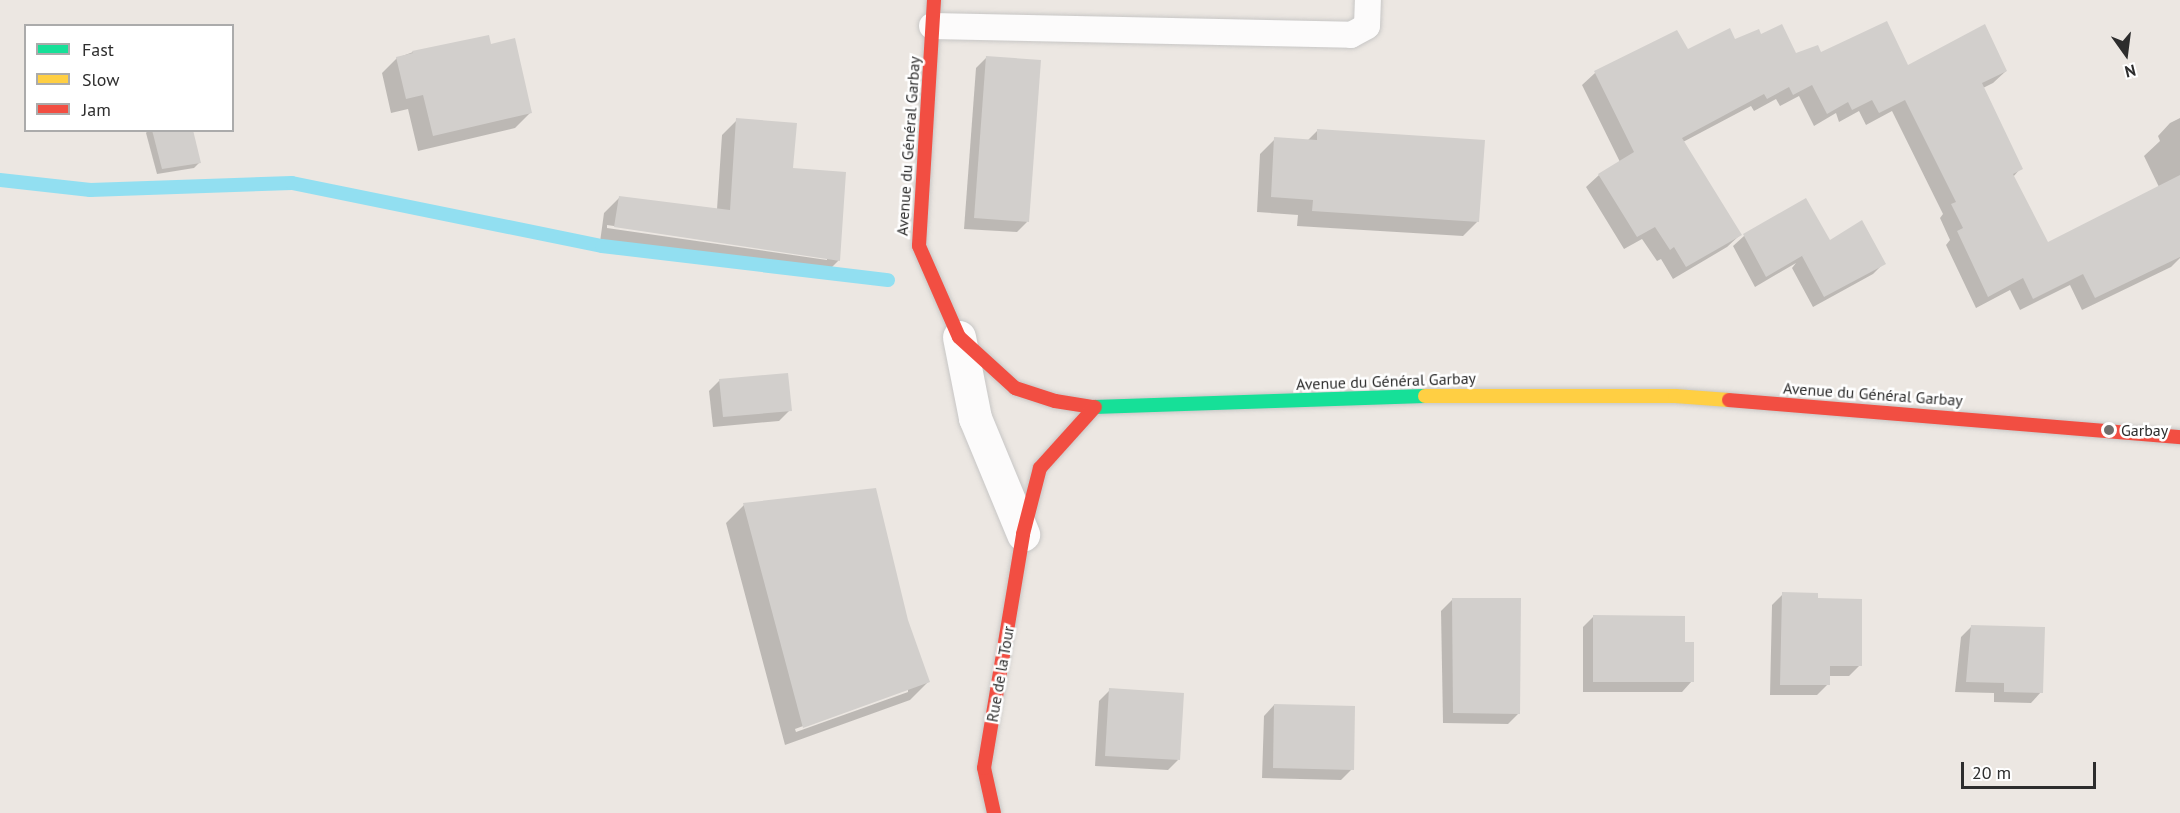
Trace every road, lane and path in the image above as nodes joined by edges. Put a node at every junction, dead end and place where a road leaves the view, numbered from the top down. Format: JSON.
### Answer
{"nodes":[{"id":1,"x":934,"y":0,"type":"edge"},
{"id":2,"x":1368,"y":0,"type":"edge"},
{"id":3,"x":932,"y":26,"type":"junction"},
{"id":4,"x":959,"y":337,"type":"junction"},
{"id":5,"x":1095,"y":407,"type":"junction"},
{"id":6,"x":2180,"y":436,"type":"edge"},
{"id":7,"x":1023,"y":534,"type":"junction"},
{"id":8,"x":994,"y":813,"type":"edge"}],
"edges":[{"from":1,"to":3,"type":"main road","name":"Avenue du Général Garbay"},
{"from":2,"to":3,"type":"lane"},
{"from":3,"to":4,"type":"main road","name":"Avenue du Général Garbay"},
{"from":4,"to":5,"type":"main road","name":"Avenue du Général Garbay"},
{"from":4,"to":7,"type":"street"},
{"from":5,"to":6,"type":"main road","name":"Avenue du Général Garbay"},
{"from":5,"to":7,"type":"main road","name":"Rue de la Tour"},
{"from":7,"to":8,"type":"main road","name":"Rue de la Tour"}]}
